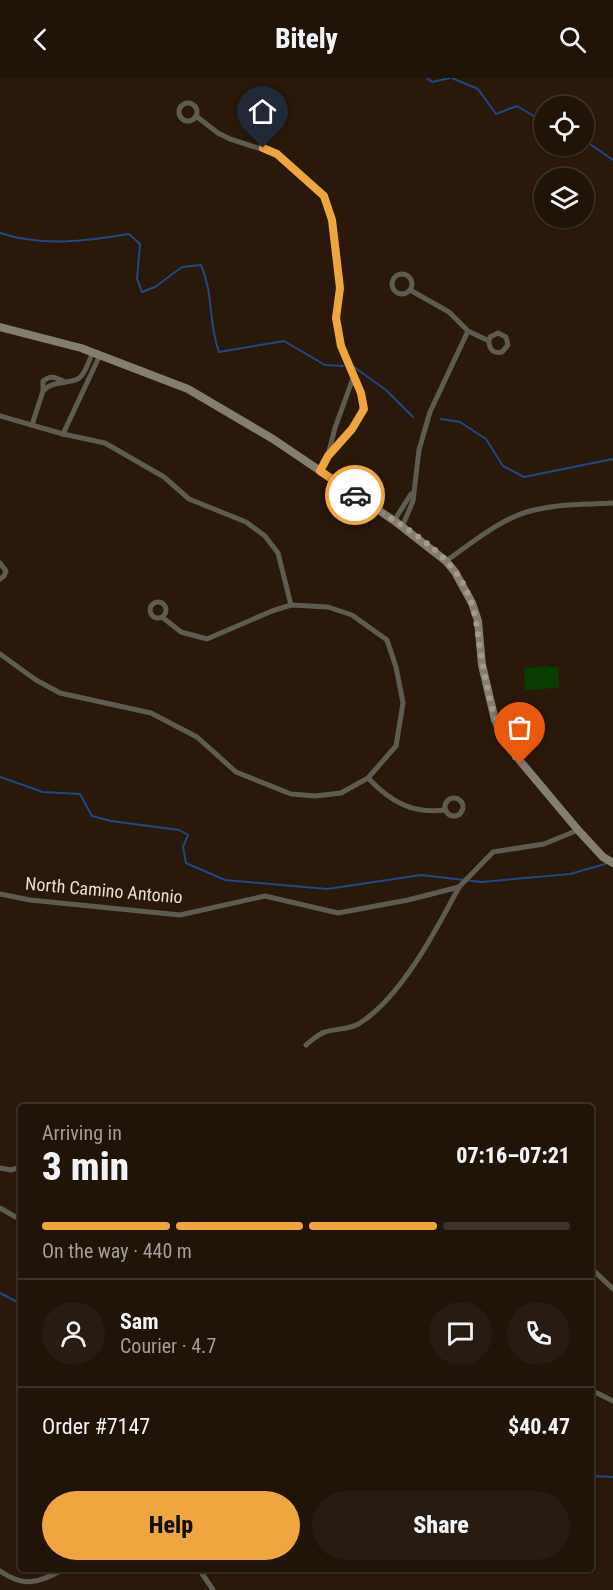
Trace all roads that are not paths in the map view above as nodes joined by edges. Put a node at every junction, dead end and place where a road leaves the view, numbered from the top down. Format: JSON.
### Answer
{"nodes":[{"id":1,"x":196,"y":116,"type":"dead end"},
{"id":2,"x":410,"y":290,"type":"dead end"},
{"id":3,"x":0,"y":327,"type":"edge"},
{"id":4,"x":468,"y":331,"type":"junction"},
{"id":5,"x":489,"y":341,"type":"dead end"},
{"id":6,"x":96,"y":353,"type":"junction"},
{"id":7,"x":353,"y":378,"type":"junction"},
{"id":8,"x":0,"y":416,"type":"edge"},
{"id":9,"x":32,"y":425,"type":"junction"},
{"id":10,"x":63,"y":434,"type":"junction"},
{"id":11,"x":328,"y":456,"type":"junction"},
{"id":12,"x":320,"y":471,"type":"junction"},
{"id":13,"x":412,"y":493,"type":"junction"},
{"id":14,"x":613,"y":503,"type":"edge"},
{"id":15,"x":394,"y":521,"type":"junction"},
{"id":16,"x":402,"y":527,"type":"junction"},
{"id":17,"x":446,"y":561,"type":"junction"},
{"id":18,"x":0,"y":563,"type":"edge"},
{"id":19,"x":0,"y":579,"type":"edge"},
{"id":20,"x":291,"y":605,"type":"junction"},
{"id":21,"x":162,"y":617,"type":"dead end"},
{"id":22,"x":0,"y":654,"type":"edge"},
{"id":23,"x":368,"y":778,"type":"junction"},
{"id":24,"x":446,"y":810,"type":"dead end"},
{"id":25,"x":578,"y":830,"type":"junction"},
{"id":26,"x":613,"y":863,"type":"edge"},
{"id":27,"x":459,"y":887,"type":"junction"},
{"id":28,"x":0,"y":894,"type":"edge"},
{"id":29,"x":306,"y":1045,"type":"dead end"},
{"id":30,"x":0,"y":1168,"type":"edge"},
{"id":31,"x":18,"y":1168,"type":"edge"},
{"id":32,"x":0,"y":1208,"type":"edge"},
{"id":33,"x":18,"y":1218,"type":"edge"},
{"id":34,"x":594,"y":1271,"type":"edge"},
{"id":35,"x":613,"y":1289,"type":"edge"},
{"id":36,"x":594,"y":1392,"type":"edge"},
{"id":37,"x":613,"y":1401,"type":"edge"},
{"id":38,"x":0,"y":1571,"type":"edge"},
{"id":39,"x":58,"y":1572,"type":"edge"},
{"id":40,"x":201,"y":1572,"type":"edge"},
{"id":41,"x":213,"y":1590,"type":"edge"}],
"edges":[{"from":1,"to":7,"type":"street"},
{"from":2,"to":4,"type":"street"},
{"from":3,"to":6,"type":"street"},
{"from":4,"to":5,"type":"street"},
{"from":4,"to":13,"type":"street"},
{"from":6,"to":9,"type":"street"},
{"from":6,"to":10,"type":"street"},
{"from":6,"to":12,"type":"street"},
{"from":7,"to":11,"type":"street"},
{"from":7,"to":11,"type":"street"},
{"from":8,"to":9,"type":"street"},
{"from":9,"to":10,"type":"street"},
{"from":10,"to":20,"type":"street"},
{"from":11,"to":12,"type":"street"},
{"from":12,"to":15,"type":"street"},
{"from":13,"to":15,"type":"street"},
{"from":13,"to":16,"type":"street"},
{"from":14,"to":17,"type":"street"},
{"from":15,"to":16,"type":"street"},
{"from":16,"to":17,"type":"street"},
{"from":17,"to":25,"type":"street"},
{"from":18,"to":19,"type":"street"},
{"from":20,"to":21,"type":"street"},
{"from":20,"to":23,"type":"street"},
{"from":22,"to":23,"type":"street"},
{"from":23,"to":24,"type":"street"},
{"from":25,"to":26,"type":"street"},
{"from":25,"to":27,"type":"street"},
{"from":27,"to":28,"type":"street","name":"North Camino Antonio"},
{"from":27,"to":29,"type":"street"},
{"from":30,"to":31,"type":"street"},
{"from":32,"to":33,"type":"street"},
{"from":34,"to":35,"type":"street"},
{"from":36,"to":37,"type":"street"},
{"from":38,"to":39,"type":"street"},
{"from":40,"to":41,"type":"street"}]}
